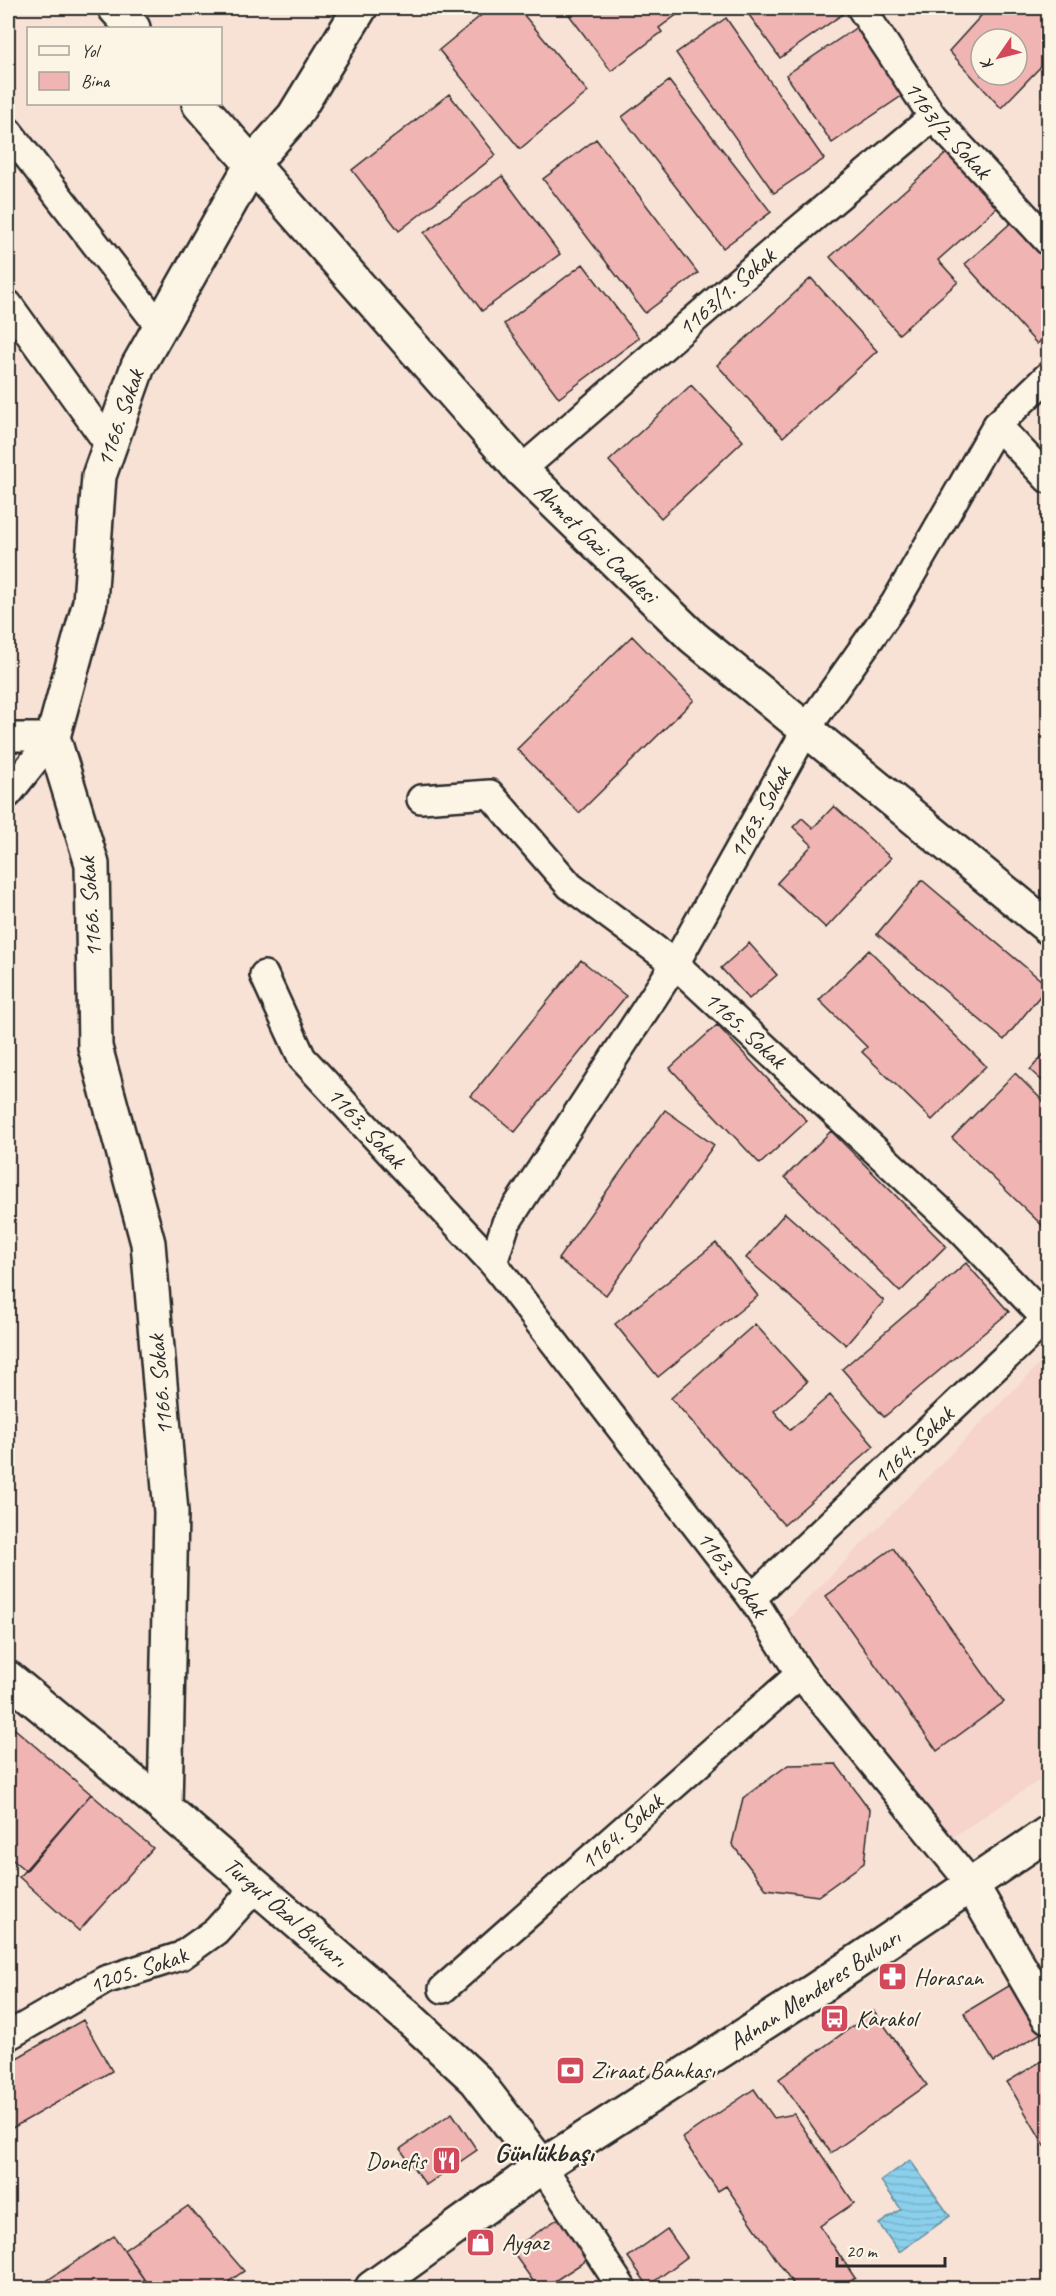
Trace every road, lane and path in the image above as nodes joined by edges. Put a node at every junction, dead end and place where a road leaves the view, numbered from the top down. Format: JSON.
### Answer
{"nodes":[{"id":1,"x":115,"y":8,"type":"edge"},
{"id":2,"x":360,"y":8,"type":"edge"},
{"id":3,"x":861,"y":8,"type":"edge"},
{"id":4,"x":132,"y":27,"type":"edge"},
{"id":5,"x":200,"y":105,"type":"edge"},
{"id":6,"x":933,"y":117,"type":"junction"},
{"id":7,"x":8,"y":131,"type":"edge"},
{"id":8,"x":252,"y":164,"type":"junction"},
{"id":9,"x":1048,"y":241,"type":"edge"},
{"id":10,"x":8,"y":304,"type":"edge"},
{"id":11,"x":160,"y":327,"type":"junction"},
{"id":12,"x":1048,"y":376,"type":"edge"},
{"id":13,"x":997,"y":425,"type":"junction"},
{"id":14,"x":110,"y":446,"type":"junction"},
{"id":15,"x":521,"y":470,"type":"junction"},
{"id":16,"x":1048,"y":479,"type":"edge"},
{"id":17,"x":807,"y":728,"type":"junction"},
{"id":18,"x":8,"y":737,"type":"edge"},
{"id":19,"x":53,"y":737,"type":"junction"},
{"id":20,"x":8,"y":795,"type":"edge"},
{"id":21,"x":421,"y":799,"type":"dead end"},
{"id":22,"x":1048,"y":927,"type":"edge"},
{"id":23,"x":675,"y":964,"type":"junction"},
{"id":24,"x":264,"y":975,"type":"dead end"},
{"id":25,"x":493,"y":1263,"type":"junction"},
{"id":26,"x":1047,"y":1318,"type":"edge"},
{"id":27,"x":752,"y":1598,"type":"junction"},
{"id":28,"x":800,"y":1674,"type":"junction"},
{"id":29,"x":8,"y":1678,"type":"edge"},
{"id":30,"x":165,"y":1808,"type":"junction"},
{"id":31,"x":1048,"y":1833,"type":"edge"},
{"id":32,"x":971,"y":1884,"type":"junction"},
{"id":33,"x":255,"y":1888,"type":"junction"},
{"id":34,"x":443,"y":1989,"type":"dead end"},
{"id":35,"x":1048,"y":2016,"type":"edge"},
{"id":36,"x":8,"y":2036,"type":"edge"},
{"id":37,"x":542,"y":2166,"type":"junction"},
{"id":38,"x":372,"y":2289,"type":"edge"},
{"id":39,"x":622,"y":2289,"type":"edge"}],
"edges":[{"from":1,"to":4,"type":"street"},
{"from":2,"to":8,"type":"street","name":"1166. Sokak"},
{"from":3,"to":6,"type":"street","name":"1163/2. Sokak"},
{"from":5,"to":8,"type":"street","name":"Ahmet Gazi Caddesi"},
{"from":6,"to":9,"type":"street","name":"1163/2. Sokak"},
{"from":6,"to":15,"type":"street","name":"1163/1. Sokak"},
{"from":7,"to":11,"type":"street"},
{"from":8,"to":11,"type":"street","name":"1166. Sokak"},
{"from":8,"to":15,"type":"street","name":"Ahmet Gazi Caddesi"},
{"from":10,"to":14,"type":"street"},
{"from":11,"to":14,"type":"street","name":"1166. Sokak"},
{"from":12,"to":13,"type":"street","name":"1163. Sokak"},
{"from":13,"to":16,"type":"street"},
{"from":13,"to":17,"type":"street","name":"1163. Sokak"},
{"from":14,"to":19,"type":"street","name":"1166. Sokak"},
{"from":15,"to":17,"type":"street","name":"Ahmet Gazi Caddesi"},
{"from":17,"to":22,"type":"street","name":"Ahmet Gazi Caddesi"},
{"from":17,"to":23,"type":"street","name":"1163. Sokak"},
{"from":18,"to":19,"type":"street"},
{"from":19,"to":20,"type":"street"},
{"from":19,"to":30,"type":"street","name":"1166. Sokak"},
{"from":21,"to":23,"type":"street","name":"1165. Sokak"},
{"from":23,"to":25,"type":"street","name":"1163. Sokak"},
{"from":23,"to":26,"type":"street","name":"1165. Sokak"},
{"from":24,"to":25,"type":"street","name":"1163. Sokak"},
{"from":25,"to":27,"type":"street","name":"1163. Sokak"},
{"from":26,"to":27,"type":"street","name":"1164. Sokak"},
{"from":27,"to":28,"type":"street","name":"1163. Sokak"},
{"from":28,"to":32,"type":"street","name":"1163. Sokak"},
{"from":28,"to":34,"type":"street","name":"1164. Sokak"},
{"from":29,"to":30,"type":"street","name":"Turgut Özal Bulvarı"},
{"from":30,"to":33,"type":"street","name":"Turgut Özal Bulvarı"},
{"from":31,"to":32,"type":"street","name":"Adnan Menderes Bulvarı"},
{"from":32,"to":35,"type":"street"},
{"from":32,"to":37,"type":"street","name":"Adnan Menderes Bulvarı"},
{"from":33,"to":36,"type":"street","name":"1205. Sokak"},
{"from":33,"to":37,"type":"street","name":"Turgut Özal Bulvarı"},
{"from":37,"to":38,"type":"street","name":"Adnan Menderes Bulvarı"},
{"from":37,"to":39,"type":"street"}]}
